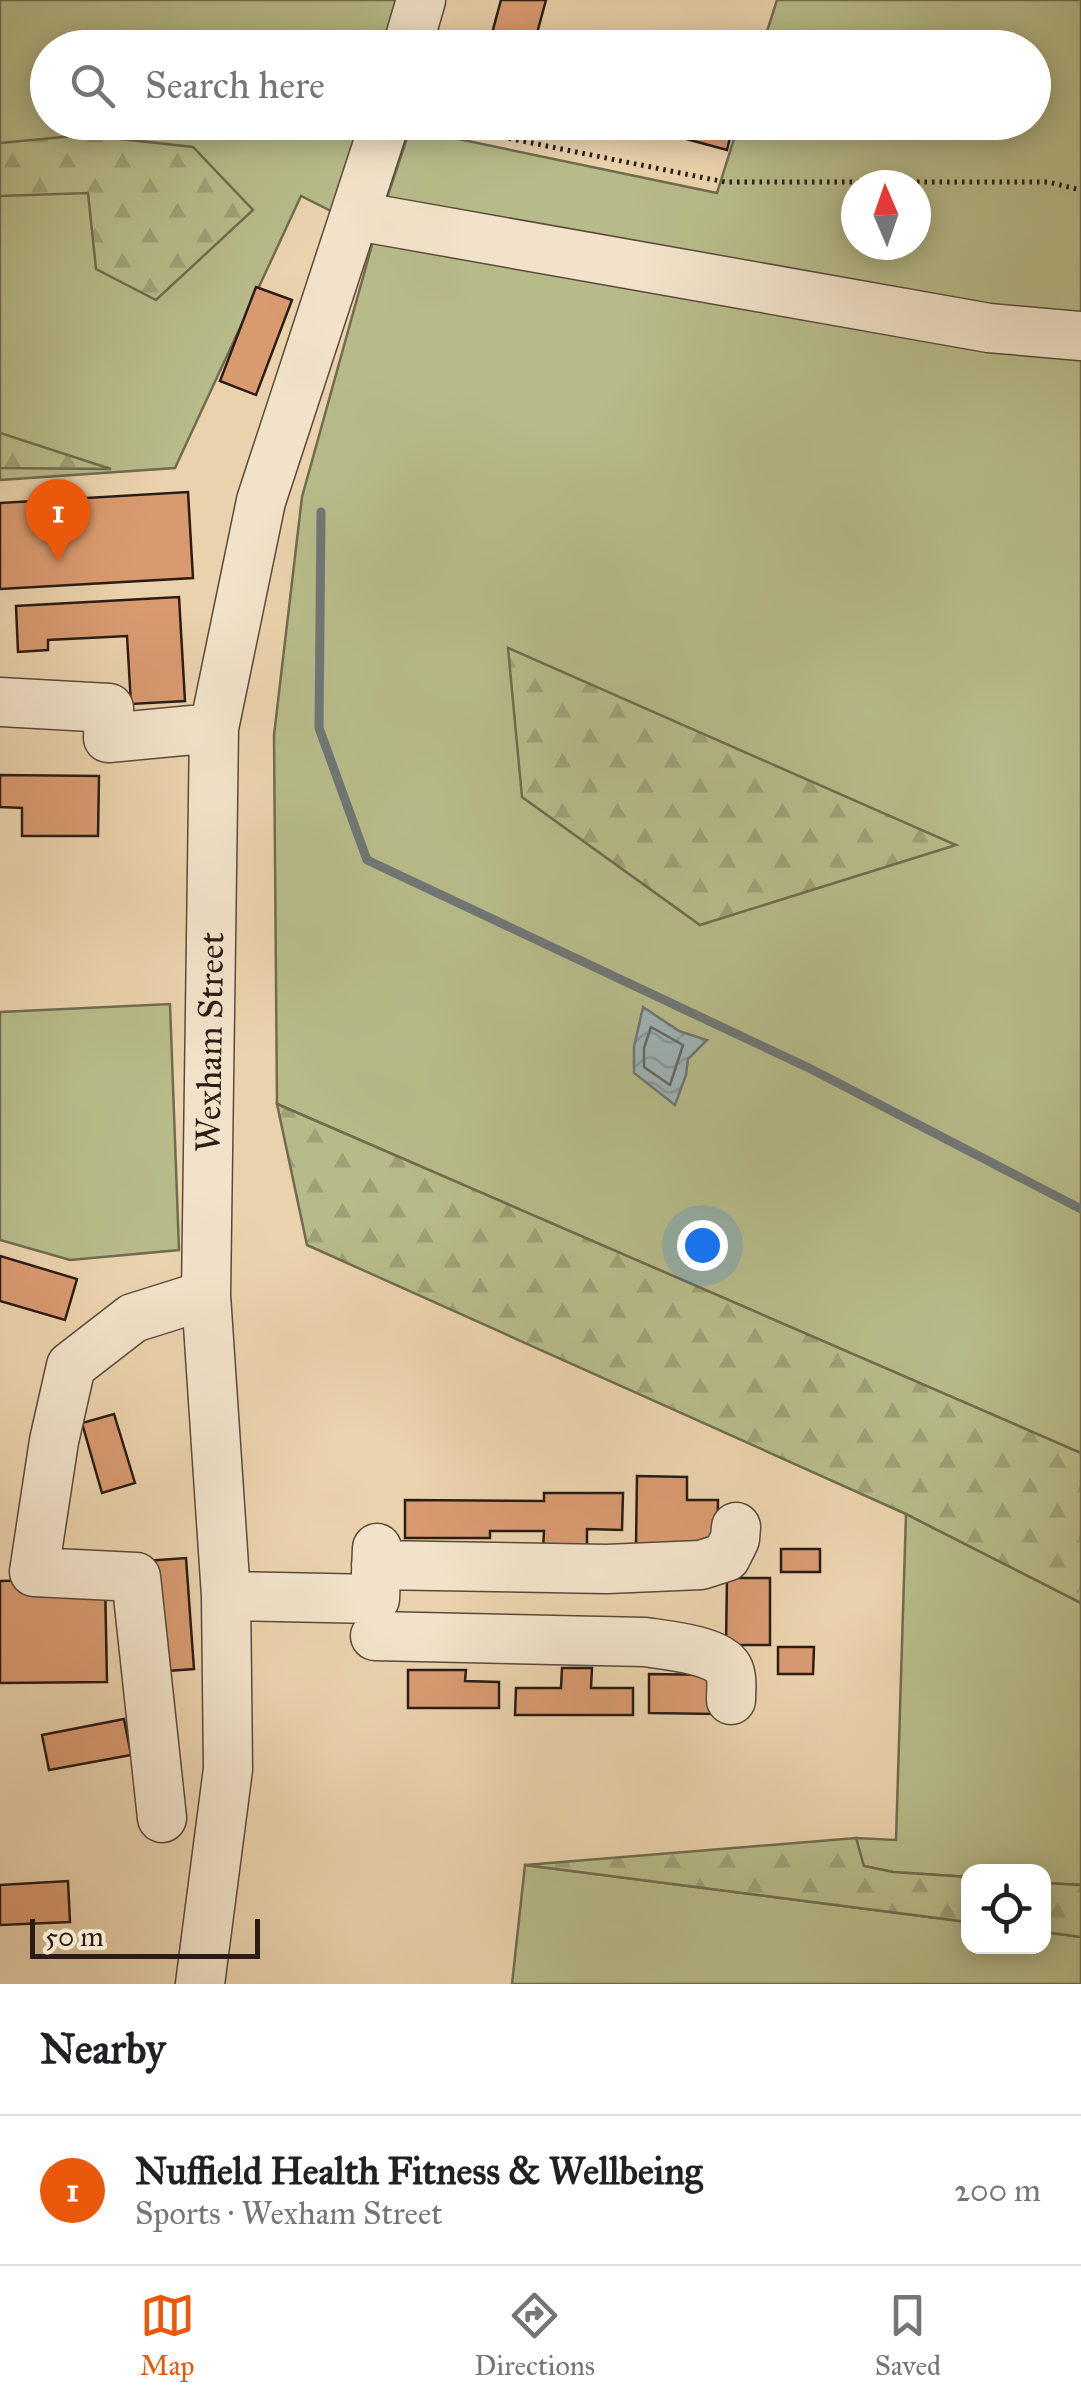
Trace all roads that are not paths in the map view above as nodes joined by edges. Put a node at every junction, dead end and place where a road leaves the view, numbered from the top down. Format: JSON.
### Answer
{"nodes":[{"id":1,"x":421,"y":0,"type":"edge"},
{"id":2,"x":412,"y":30,"type":"edge"},
{"id":3,"x":379,"y":140,"type":"edge"},
{"id":4,"x":356,"y":216,"type":"junction"},
{"id":5,"x":1081,"y":336,"type":"edge"},
{"id":6,"x":0,"y":702,"type":"edge"},
{"id":7,"x":214,"y":728,"type":"junction"},
{"id":8,"x":206,"y":1295,"type":"junction"},
{"id":9,"x":736,"y":1527,"type":"dead end"},
{"id":10,"x":226,"y":1596,"type":"junction"},
{"id":11,"x":375,"y":1602,"type":"junction"},
{"id":12,"x":731,"y":1700,"type":"dead end"},
{"id":13,"x":162,"y":1818,"type":"dead end"},
{"id":14,"x":200,"y":1984,"type":"edge"}],
"edges":[{"from":1,"to":2,"type":"street"},
{"from":3,"to":4,"type":"street","name":"Wexham Street"},
{"from":4,"to":5,"type":"street"},
{"from":4,"to":7,"type":"street","name":"Wexham Street"},
{"from":6,"to":7,"type":"street"},
{"from":7,"to":8,"type":"street","name":"Wexham Street"},
{"from":8,"to":10,"type":"street","name":"Wexham Street"},
{"from":8,"to":13,"type":"street"},
{"from":9,"to":11,"type":"street"},
{"from":10,"to":11,"type":"street"},
{"from":10,"to":14,"type":"street","name":"Wexham Street"},
{"from":11,"to":12,"type":"street"}]}
